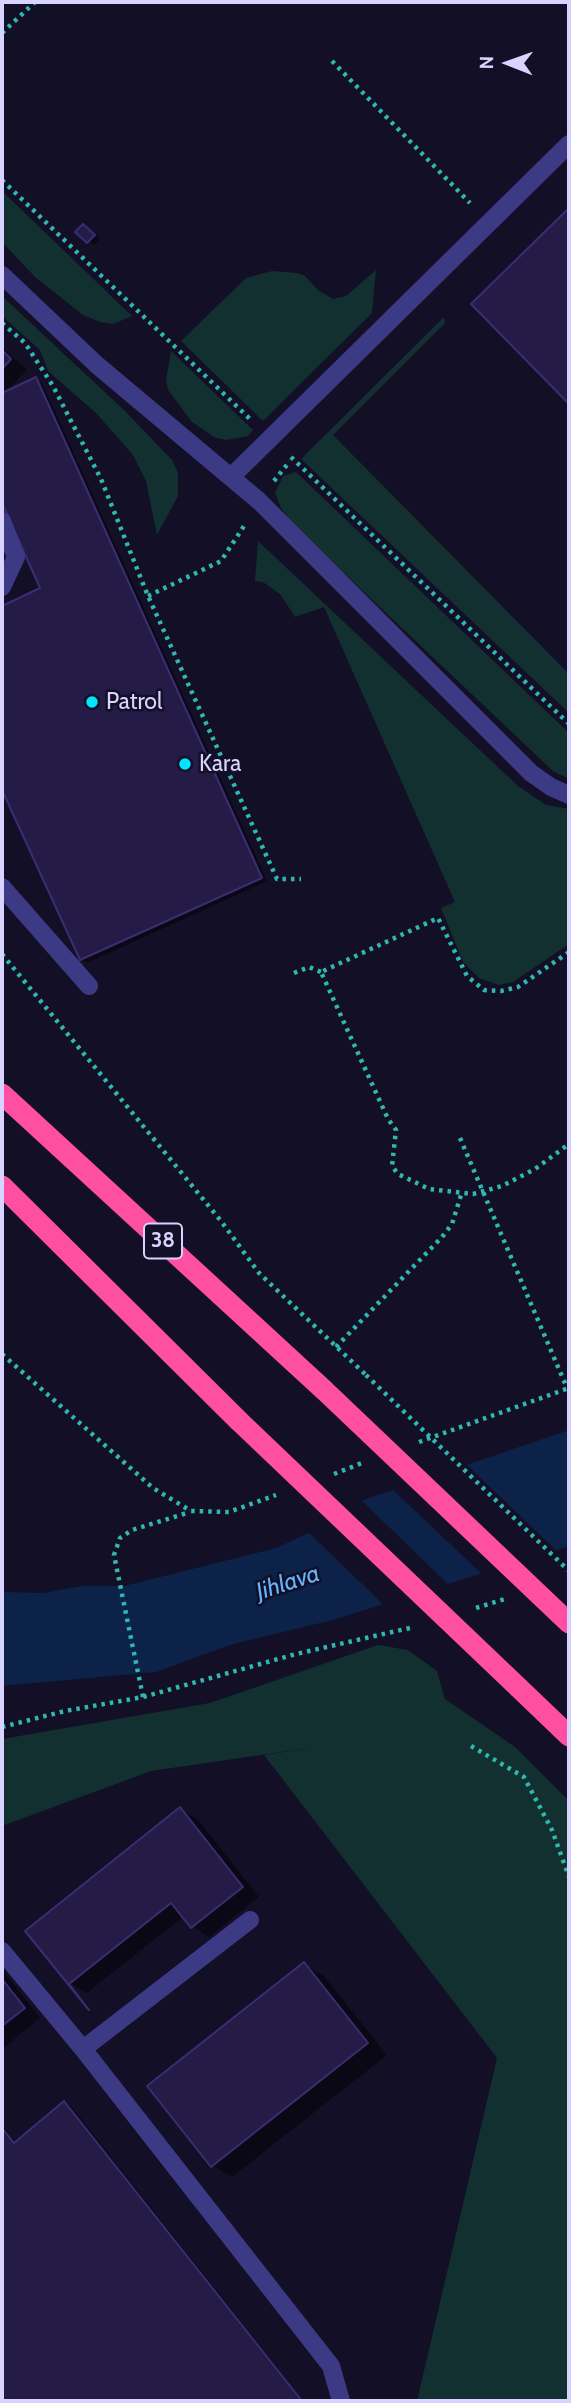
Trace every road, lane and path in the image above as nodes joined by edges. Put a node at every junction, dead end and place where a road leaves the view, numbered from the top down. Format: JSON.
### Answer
{"nodes":[{"id":1,"x":35,"y":2,"type":"edge"},
{"id":2,"x":2,"y":33,"type":"edge"},
{"id":3,"x":332,"y":61,"type":"dead end"},
{"id":4,"x":569,"y":144,"type":"edge"},
{"id":5,"x":2,"y":180,"type":"edge"},
{"id":6,"x":491,"y":223,"type":"junction"},
{"id":7,"x":2,"y":275,"type":"edge"},
{"id":8,"x":2,"y":323,"type":"edge"},
{"id":9,"x":269,"y":438,"type":"junction"},
{"id":10,"x":292,"y":458,"type":"junction"},
{"id":11,"x":232,"y":476,"type":"junction"},
{"id":12,"x":259,"y":501,"type":"junction"},
{"id":13,"x":2,"y":521,"type":"edge"},
{"id":14,"x":2,"y":587,"type":"edge"},
{"id":15,"x":148,"y":596,"type":"junction"},
{"id":16,"x":569,"y":724,"type":"edge"},
{"id":17,"x":569,"y":795,"type":"edge"},
{"id":18,"x":301,"y":879,"type":"dead end"},
{"id":19,"x":2,"y":887,"type":"edge"},
{"id":20,"x":569,"y":952,"type":"edge"},
{"id":21,"x":2,"y":954,"type":"edge"},
{"id":22,"x":321,"y":972,"type":"junction"},
{"id":23,"x":294,"y":973,"type":"dead end"},
{"id":24,"x":89,"y":986,"type":"dead end"},
{"id":25,"x":2,"y":1094,"type":"edge"},
{"id":26,"x":460,"y":1138,"type":"dead end"},
{"id":27,"x":569,"y":1144,"type":"edge"},
{"id":28,"x":2,"y":1186,"type":"edge"},
{"id":29,"x":483,"y":1190,"type":"junction"},
{"id":30,"x":461,"y":1195,"type":"junction"},
{"id":31,"x":336,"y":1348,"type":"junction"},
{"id":32,"x":567,"y":1388,"type":"dead end"},
{"id":33,"x":191,"y":1511,"type":"dead end"},
{"id":34,"x":569,"y":1571,"type":"edge"},
{"id":35,"x":516,"y":1596,"type":"dead end"},
{"id":36,"x":463,"y":1612,"type":"dead end"},
{"id":37,"x":569,"y":1623,"type":"edge"},
{"id":38,"x":422,"y":1625,"type":"dead end"},
{"id":39,"x":143,"y":1697,"type":"junction"},
{"id":40,"x":2,"y":1727,"type":"edge"},
{"id":41,"x":569,"y":1736,"type":"edge"},
{"id":42,"x":471,"y":1746,"type":"dead end"},
{"id":43,"x":569,"y":1877,"type":"edge"},
{"id":44,"x":250,"y":1920,"type":"dead end"},
{"id":45,"x":2,"y":1951,"type":"edge"},
{"id":46,"x":83,"y":2049,"type":"junction"},
{"id":47,"x":341,"y":2401,"type":"edge"}],
"edges":[{"from":1,"to":2,"type":"path"},
{"from":3,"to":6,"type":"path"},
{"from":4,"to":6,"type":"lane"},
{"from":5,"to":9,"type":"path"},
{"from":6,"to":9,"type":"lane"},
{"from":7,"to":11,"type":"lane"},
{"from":8,"to":15,"type":"path"},
{"from":9,"to":10,"type":"path"},
{"from":9,"to":11,"type":"lane"},
{"from":10,"to":12,"type":"path"},
{"from":10,"to":16,"type":"path"},
{"from":11,"to":12,"type":"lane"},
{"from":12,"to":15,"type":"path"},
{"from":12,"to":17,"type":"lane"},
{"from":13,"to":14,"type":"lane"},
{"from":15,"to":18,"type":"path"},
{"from":19,"to":24,"type":"lane"},
{"from":20,"to":22,"type":"path"},
{"from":21,"to":31,"type":"path"},
{"from":22,"to":23,"type":"path"},
{"from":22,"to":30,"type":"path"},
{"from":25,"to":37,"type":"highway","number":"38","bridge":true},
{"from":26,"to":29,"type":"path"},
{"from":27,"to":29,"type":"path"},
{"from":28,"to":41,"type":"highway","bridge":true},
{"from":29,"to":30,"type":"path"},
{"from":29,"to":32,"type":"path"},
{"from":30,"to":31,"type":"path"},
{"from":31,"to":34,"type":"path","bridge":true},
{"from":33,"to":39,"type":"path"},
{"from":35,"to":36,"type":"path"},
{"from":38,"to":39,"type":"path"},
{"from":39,"to":40,"type":"path"},
{"from":42,"to":43,"type":"path"},
{"from":44,"to":46,"type":"lane"},
{"from":45,"to":46,"type":"lane"},
{"from":46,"to":47,"type":"lane"}]}
